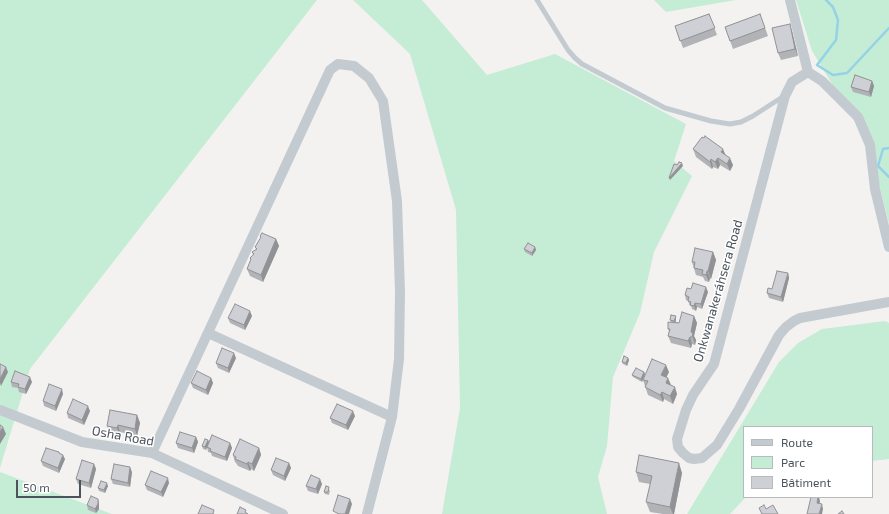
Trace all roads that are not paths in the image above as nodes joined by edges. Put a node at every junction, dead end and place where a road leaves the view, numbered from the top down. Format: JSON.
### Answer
{"nodes":[{"id":1,"x":537,"y":0,"type":"edge"},
{"id":2,"x":790,"y":0,"type":"edge"},
{"id":3,"x":808,"y":72,"type":"junction"},
{"id":4,"x":785,"y":96,"type":"junction"},
{"id":5,"x":889,"y":248,"type":"edge"},
{"id":6,"x":889,"y":302,"type":"edge"},
{"id":7,"x":208,"y":333,"type":"junction"},
{"id":8,"x":0,"y":410,"type":"edge"},
{"id":9,"x":392,"y":417,"type":"junction"},
{"id":10,"x":152,"y":453,"type":"junction"},
{"id":11,"x":283,"y":514,"type":"edge"},
{"id":12,"x":367,"y":514,"type":"edge"}],
"edges":[{"from":1,"to":4,"type":"lane"},
{"from":2,"to":3,"type":"street"},
{"from":3,"to":4,"type":"street","name":"Onkwanakeráhsera Road"},
{"from":3,"to":5,"type":"street"},
{"from":4,"to":6,"type":"street","name":"Onkwanakeráhsera Road"},
{"from":7,"to":9,"type":"street"},
{"from":7,"to":9,"type":"street"},
{"from":7,"to":10,"type":"street"},
{"from":8,"to":10,"type":"street","name":"Osha Road"},
{"from":9,"to":12,"type":"street"},
{"from":10,"to":11,"type":"street","name":"Osha Road"}]}
